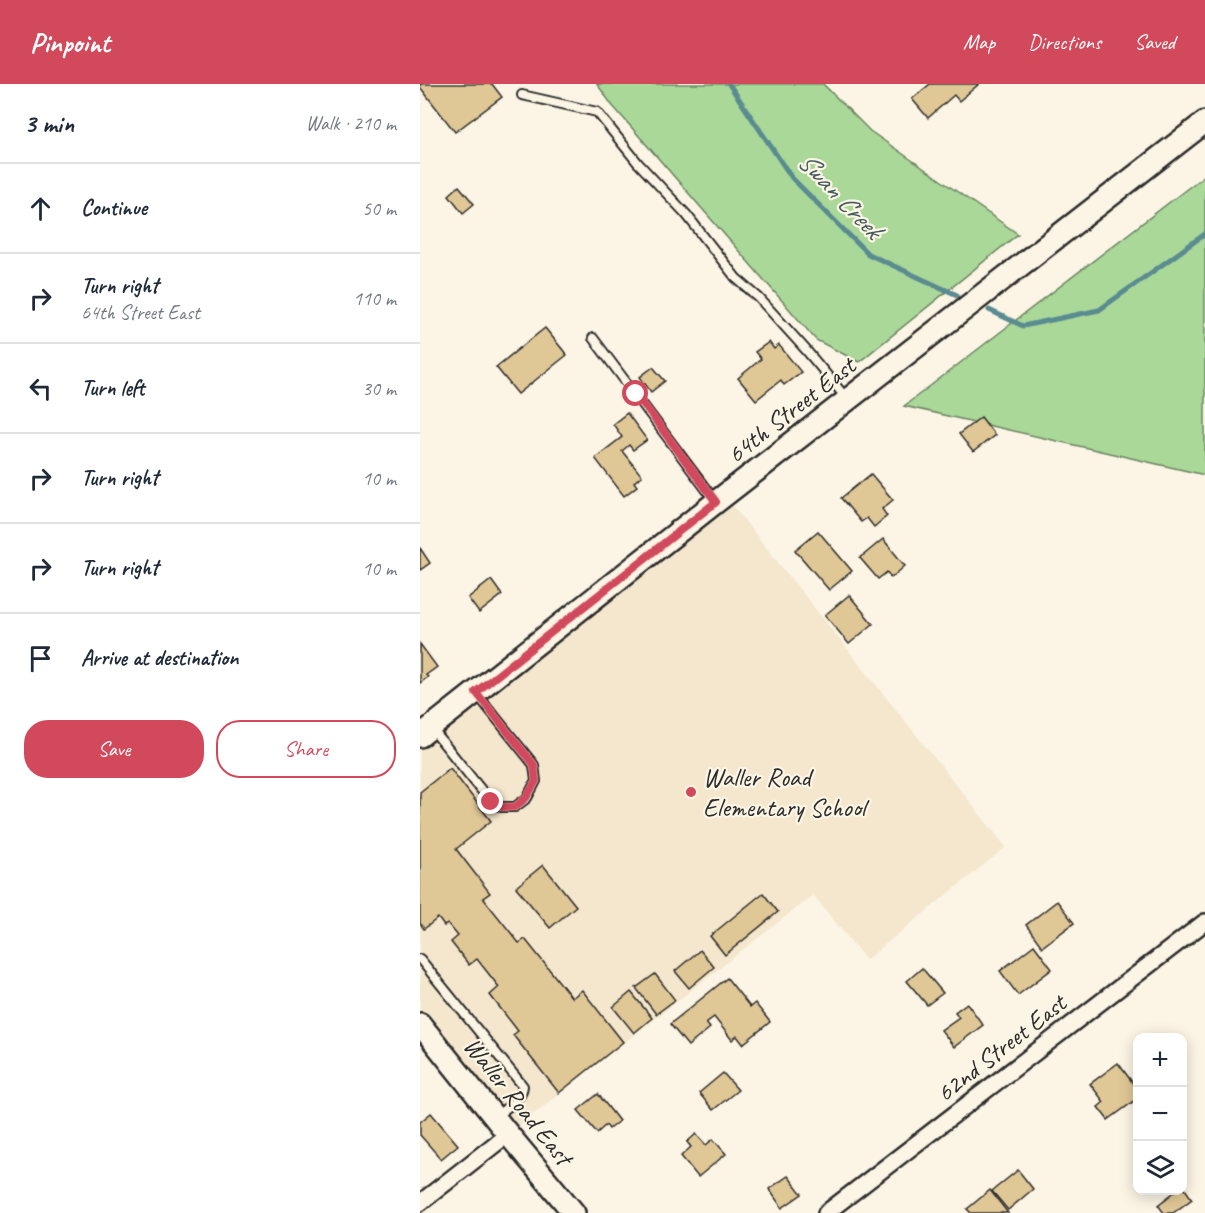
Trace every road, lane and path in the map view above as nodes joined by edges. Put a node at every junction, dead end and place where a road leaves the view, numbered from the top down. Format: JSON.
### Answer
{"nodes":[{"id":1,"x":522,"y":95,"type":"dead end"},
{"id":2,"x":1201,"y":126,"type":"edge"},
{"id":3,"x":593,"y":338,"type":"dead end"},
{"id":4,"x":848,"y":400,"type":"junction"},
{"id":5,"x":716,"y":502,"type":"junction"},
{"id":6,"x":476,"y":692,"type":"junction"},
{"id":7,"x":426,"y":732,"type":"edge"},
{"id":8,"x":1205,"y":922,"type":"edge"},
{"id":9,"x":420,"y":960,"type":"edge"},
{"id":10,"x":420,"y":1024,"type":"edge"},
{"id":11,"x":495,"y":1117,"type":"junction"},
{"id":12,"x":508,"y":1134,"type":"junction"},
{"id":13,"x":420,"y":1203,"type":"edge"},
{"id":14,"x":574,"y":1213,"type":"edge"},
{"id":15,"x":826,"y":1213,"type":"edge"}],
"edges":[{"from":1,"to":4,"type":"lane"},
{"from":2,"to":4,"type":"street","name":"64th Street East"},
{"from":3,"to":5,"type":"lane"},
{"from":4,"to":5,"type":"street","name":"64th Street East"},
{"from":5,"to":6,"type":"street","name":"64th Street East"},
{"from":6,"to":7,"type":"street","name":"64th Street East"},
{"from":6,"to":7,"type":"lane"},
{"from":8,"to":15,"type":"street","name":"62nd Street East"},
{"from":9,"to":11,"type":"lane"},
{"from":10,"to":11,"type":"street","name":"Waller Road East"},
{"from":11,"to":12,"type":"street","name":"Waller Road East"},
{"from":12,"to":13,"type":"street"},
{"from":12,"to":14,"type":"street","name":"Waller Road East"}]}
